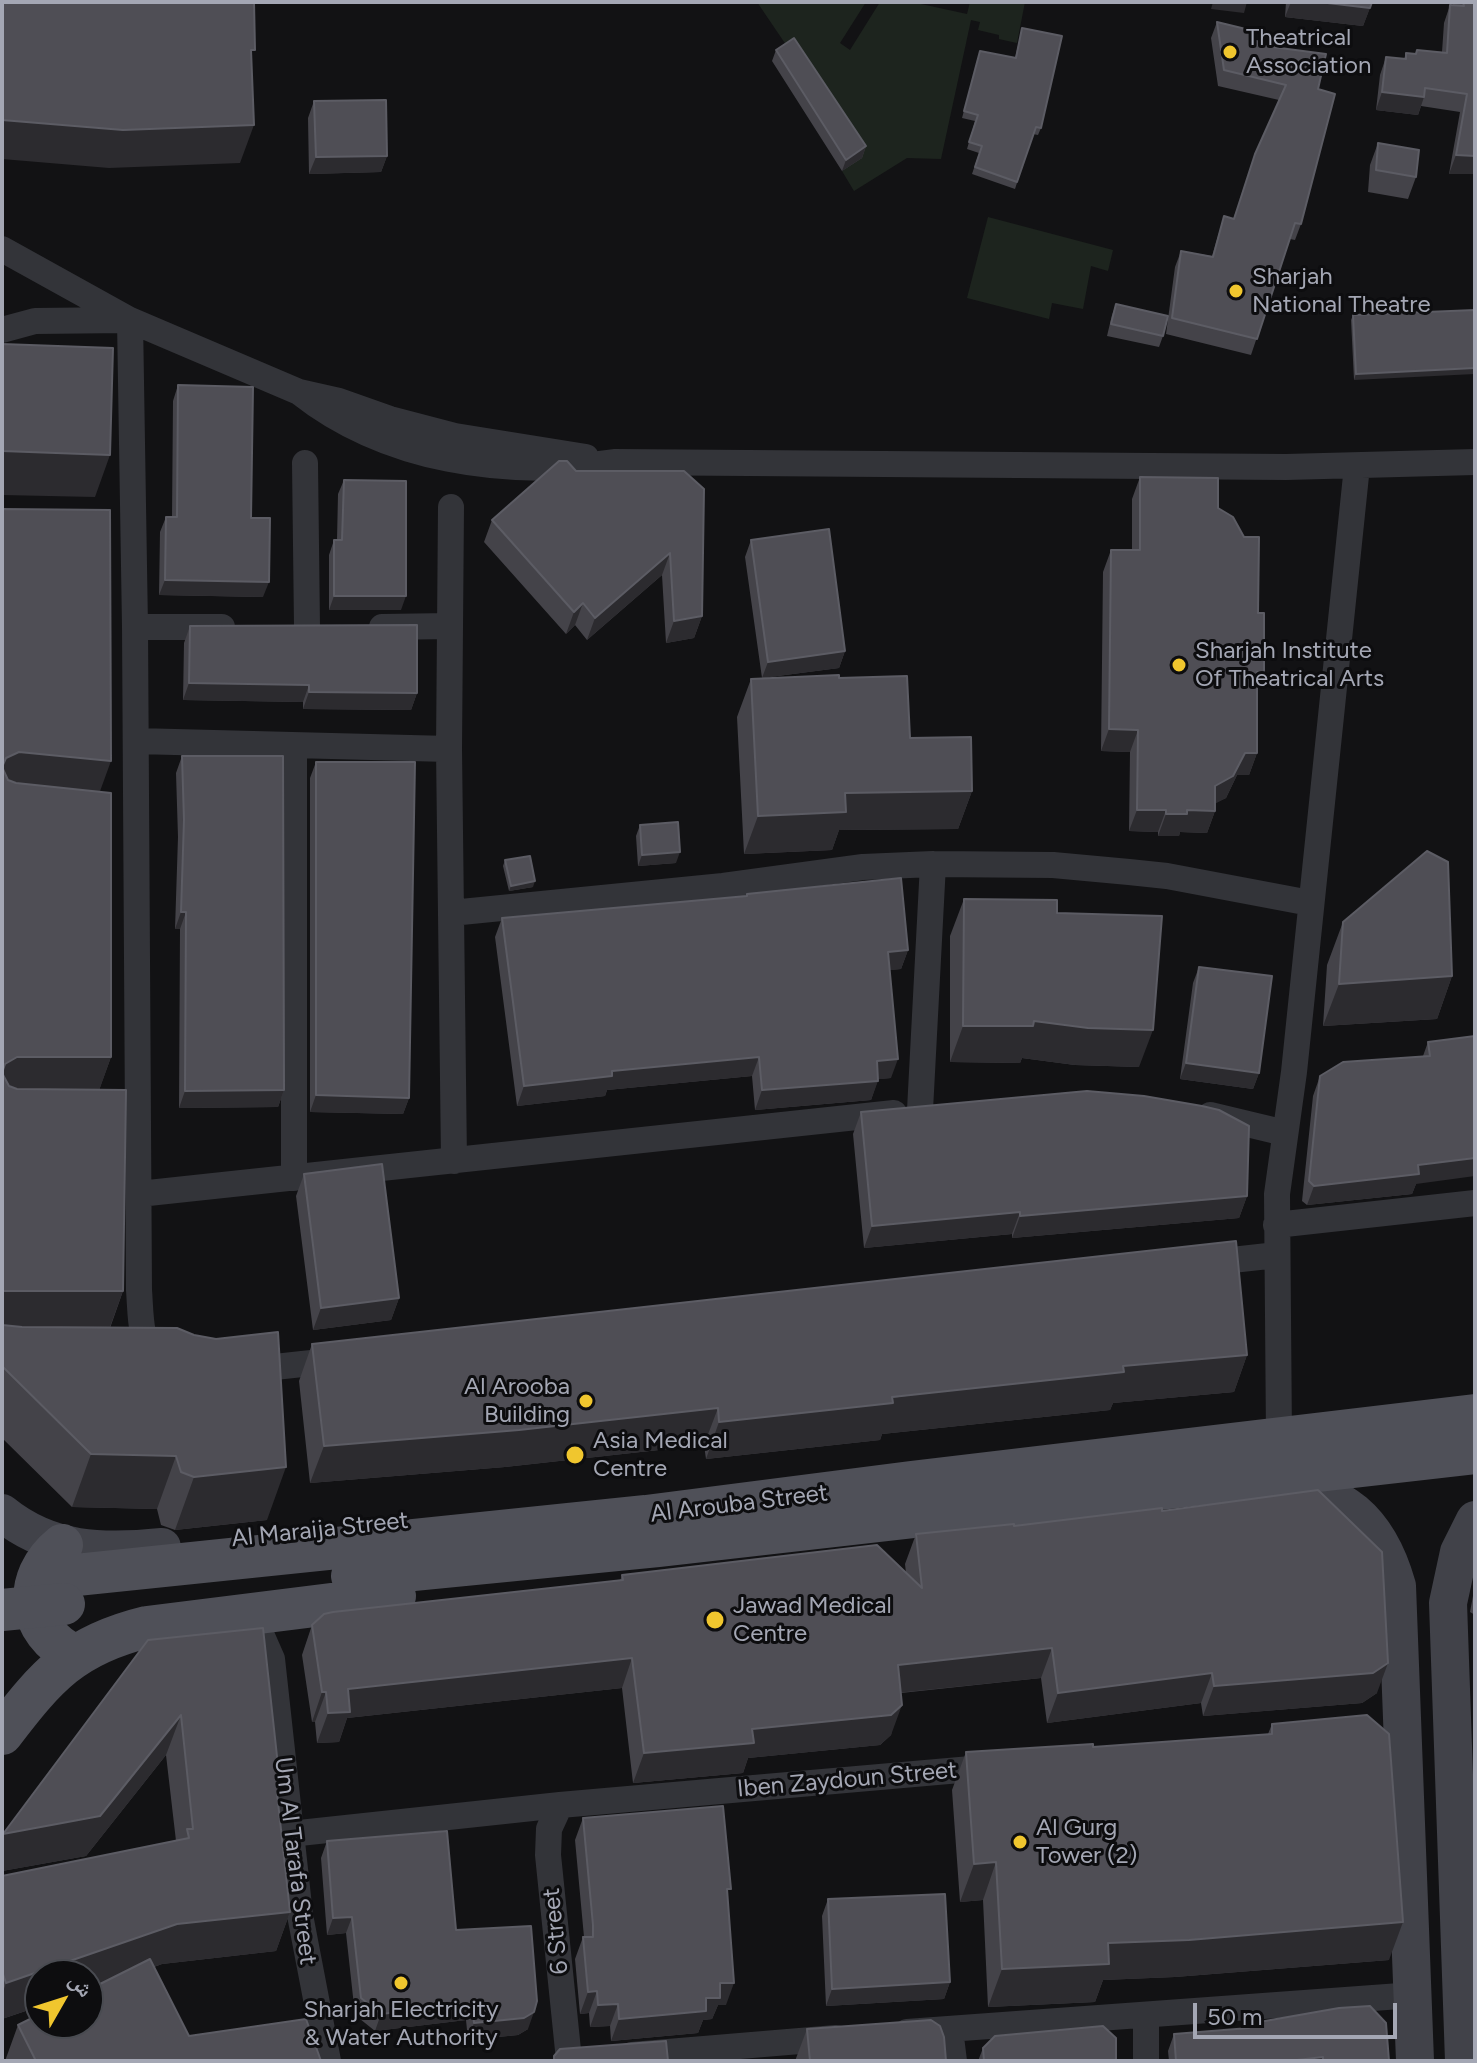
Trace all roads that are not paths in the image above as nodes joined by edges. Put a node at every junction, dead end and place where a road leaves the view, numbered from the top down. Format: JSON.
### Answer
{"nodes":[{"id":1,"x":2,"y":249,"type":"edge"},
{"id":2,"x":130,"y":320,"type":"junction"},
{"id":3,"x":2,"y":330,"type":"edge"},
{"id":4,"x":1475,"y":462,"type":"edge"},
{"id":5,"x":305,"y":463,"type":"dead end"},
{"id":6,"x":1357,"y":466,"type":"junction"},
{"id":7,"x":451,"y":507,"type":"dead end"},
{"id":8,"x":450,"y":626,"type":"junction"},
{"id":9,"x":135,"y":627,"type":"junction"},
{"id":10,"x":244,"y":627,"type":"edge"},
{"id":11,"x":276,"y":627,"type":"edge"},
{"id":12,"x":307,"y":627,"type":"junction"},
{"id":13,"x":136,"y":741,"type":"junction"},
{"id":14,"x":294,"y":746,"type":"junction"},
{"id":15,"x":449,"y":749,"type":"junction"},
{"id":16,"x":106,"y":822,"type":"edge"},
{"id":17,"x":136,"y":825,"type":"junction"},
{"id":18,"x":933,"y":864,"type":"junction"},
{"id":19,"x":1310,"y":903,"type":"junction"},
{"id":20,"x":451,"y":913,"type":"junction"},
{"id":21,"x":1186,"y":1109,"type":"edge"},
{"id":22,"x":108,"y":1117,"type":"edge"},
{"id":23,"x":138,"y":1118,"type":"junction"},
{"id":24,"x":1285,"y":1133,"type":"junction"},
{"id":25,"x":454,"y":1161,"type":"junction"},
{"id":26,"x":294,"y":1178,"type":"junction"},
{"id":27,"x":139,"y":1194,"type":"junction"},
{"id":28,"x":1475,"y":1203,"type":"edge"},
{"id":29,"x":1276,"y":1225,"type":"junction"},
{"id":30,"x":1277,"y":1255,"type":"junction"},
{"id":31,"x":1183,"y":1265,"type":"edge"},
{"id":32,"x":357,"y":1358,"type":"edge"},
{"id":33,"x":157,"y":1361,"type":"junction"},
{"id":34,"x":127,"y":1362,"type":"edge"},
{"id":35,"x":215,"y":1374,"type":"edge"},
{"id":36,"x":184,"y":1375,"type":"edge"},
{"id":37,"x":1475,"y":1415,"type":"edge"},
{"id":38,"x":1475,"y":1453,"type":"edge"},
{"id":39,"x":1278,"y":1456,"type":"junction"},
{"id":40,"x":2,"y":1513,"type":"edge"},
{"id":41,"x":1475,"y":1520,"type":"edge"},
{"id":42,"x":652,"y":1531,"type":"junction"},
{"id":43,"x":61,"y":1575,"type":"junction"},
{"id":44,"x":2,"y":1583,"type":"edge"},
{"id":45,"x":298,"y":1608,"type":"junction"},
{"id":46,"x":2,"y":1610,"type":"edge"},
{"id":47,"x":241,"y":1615,"type":"junction"},
{"id":48,"x":74,"y":1655,"type":"junction"},
{"id":49,"x":272,"y":1659,"type":"junction"},
{"id":50,"x":1463,"y":1700,"type":"edge"},
{"id":51,"x":1388,"y":1733,"type":"junction"},
{"id":52,"x":2,"y":1734,"type":"edge"},
{"id":53,"x":1025,"y":1764,"type":"edge"},
{"id":54,"x":1454,"y":1783,"type":"junction"},
{"id":55,"x":560,"y":1805,"type":"junction"},
{"id":56,"x":290,"y":1834,"type":"junction"},
{"id":57,"x":1466,"y":1880,"type":"edge"},
{"id":58,"x":1468,"y":1937,"type":"edge"},
{"id":59,"x":1414,"y":1995,"type":"junction"},
{"id":60,"x":1146,"y":2016,"type":"junction"},
{"id":61,"x":950,"y":2029,"type":"junction"},
{"id":62,"x":886,"y":2034,"type":"edge"},
{"id":63,"x":854,"y":2036,"type":"edge"},
{"id":64,"x":563,"y":2060,"type":"edge"},
{"id":65,"x":328,"y":2061,"type":"edge"},
{"id":66,"x":954,"y":2061,"type":"edge"},
{"id":67,"x":1146,"y":2061,"type":"edge"},
{"id":68,"x":1415,"y":2061,"type":"edge"},
{"id":69,"x":1464,"y":2061,"type":"edge"}],
"edges":[{"from":1,"to":2,"type":"street"},
{"from":2,"to":3,"type":"street"},
{"from":2,"to":6,"type":"street"},
{"from":2,"to":9,"type":"street"},
{"from":4,"to":6,"type":"street"},
{"from":5,"to":12,"type":"street"},
{"from":6,"to":19,"type":"street"},
{"from":7,"to":8,"type":"street"},
{"from":8,"to":12,"type":"street"},
{"from":8,"to":15,"type":"street"},
{"from":9,"to":10,"type":"street"},
{"from":9,"to":13,"type":"street"},
{"from":11,"to":12,"type":"street"},
{"from":13,"to":14,"type":"street"},
{"from":13,"to":17,"type":"street"},
{"from":14,"to":15,"type":"street"},
{"from":14,"to":26,"type":"street"},
{"from":15,"to":20,"type":"street"},
{"from":16,"to":17,"type":"street"},
{"from":17,"to":23,"type":"street"},
{"from":18,"to":19,"type":"street"},
{"from":18,"to":20,"type":"street"},
{"from":18,"to":25,"type":"street"},
{"from":19,"to":24,"type":"street"},
{"from":20,"to":25,"type":"street"},
{"from":21,"to":24,"type":"street"},
{"from":22,"to":23,"type":"street"},
{"from":23,"to":27,"type":"street"},
{"from":24,"to":29,"type":"street"},
{"from":25,"to":26,"type":"street"},
{"from":26,"to":27,"type":"street"},
{"from":27,"to":33,"type":"street"},
{"from":28,"to":29,"type":"street"},
{"from":29,"to":30,"type":"street"},
{"from":30,"to":31,"type":"street"},
{"from":30,"to":39,"type":"street"},
{"from":32,"to":35,"type":"street"},
{"from":33,"to":34,"type":"street"},
{"from":33,"to":36,"type":"street"},
{"from":37,"to":39,"type":"main road","name":"Al Arouba Street"},
{"from":38,"to":39,"type":"main road","name":"Al Arouba Street"},
{"from":39,"to":42,"type":"main road","name":"Al Arouba Street"},
{"from":39,"to":51,"type":"street"},
{"from":40,"to":43,"type":"street","name":"Al Maraija Street"},
{"from":41,"to":50,"type":"street"},
{"from":42,"to":43,"type":"main road","name":"Al Arouba Street"},
{"from":42,"to":43,"type":"street","name":"Al Maraija Street"},
{"from":42,"to":45,"type":"main road"},
{"from":43,"to":44,"type":"main road","name":"Al Arouba Street"},
{"from":43,"to":46,"type":"main road","name":"Al Arouba Street","bridge":true},
{"from":43,"to":48,"type":"main road"},
{"from":45,"to":47,"type":"main road"},
{"from":45,"to":49,"type":"street","name":"Um Al Tarafa Street"},
{"from":47,"to":48,"type":"main road"},
{"from":47,"to":49,"type":"street","name":"Um Al Tarafa Street"},
{"from":48,"to":52,"type":"main road"},
{"from":49,"to":56,"type":"street","name":"Um Al Tarafa Street"},
{"from":50,"to":54,"type":"street"},
{"from":51,"to":54,"type":"street"},
{"from":51,"to":59,"type":"street"},
{"from":53,"to":55,"type":"street","name":"Iben Zaydoun Street"},
{"from":54,"to":57,"type":"street"},
{"from":55,"to":56,"type":"street","name":"Iben Zaydoun Street"},
{"from":55,"to":64,"type":"street","name":"6 Street"},
{"from":56,"to":65,"type":"street","name":"Um Al Tarafa Street"},
{"from":57,"to":58,"type":"street"},
{"from":58,"to":69,"type":"street"},
{"from":59,"to":60,"type":"street"},
{"from":59,"to":68,"type":"street"},
{"from":60,"to":61,"type":"street"},
{"from":60,"to":67,"type":"street"},
{"from":61,"to":62,"type":"street"},
{"from":61,"to":66,"type":"street"},
{"from":63,"to":64,"type":"street"}]}
